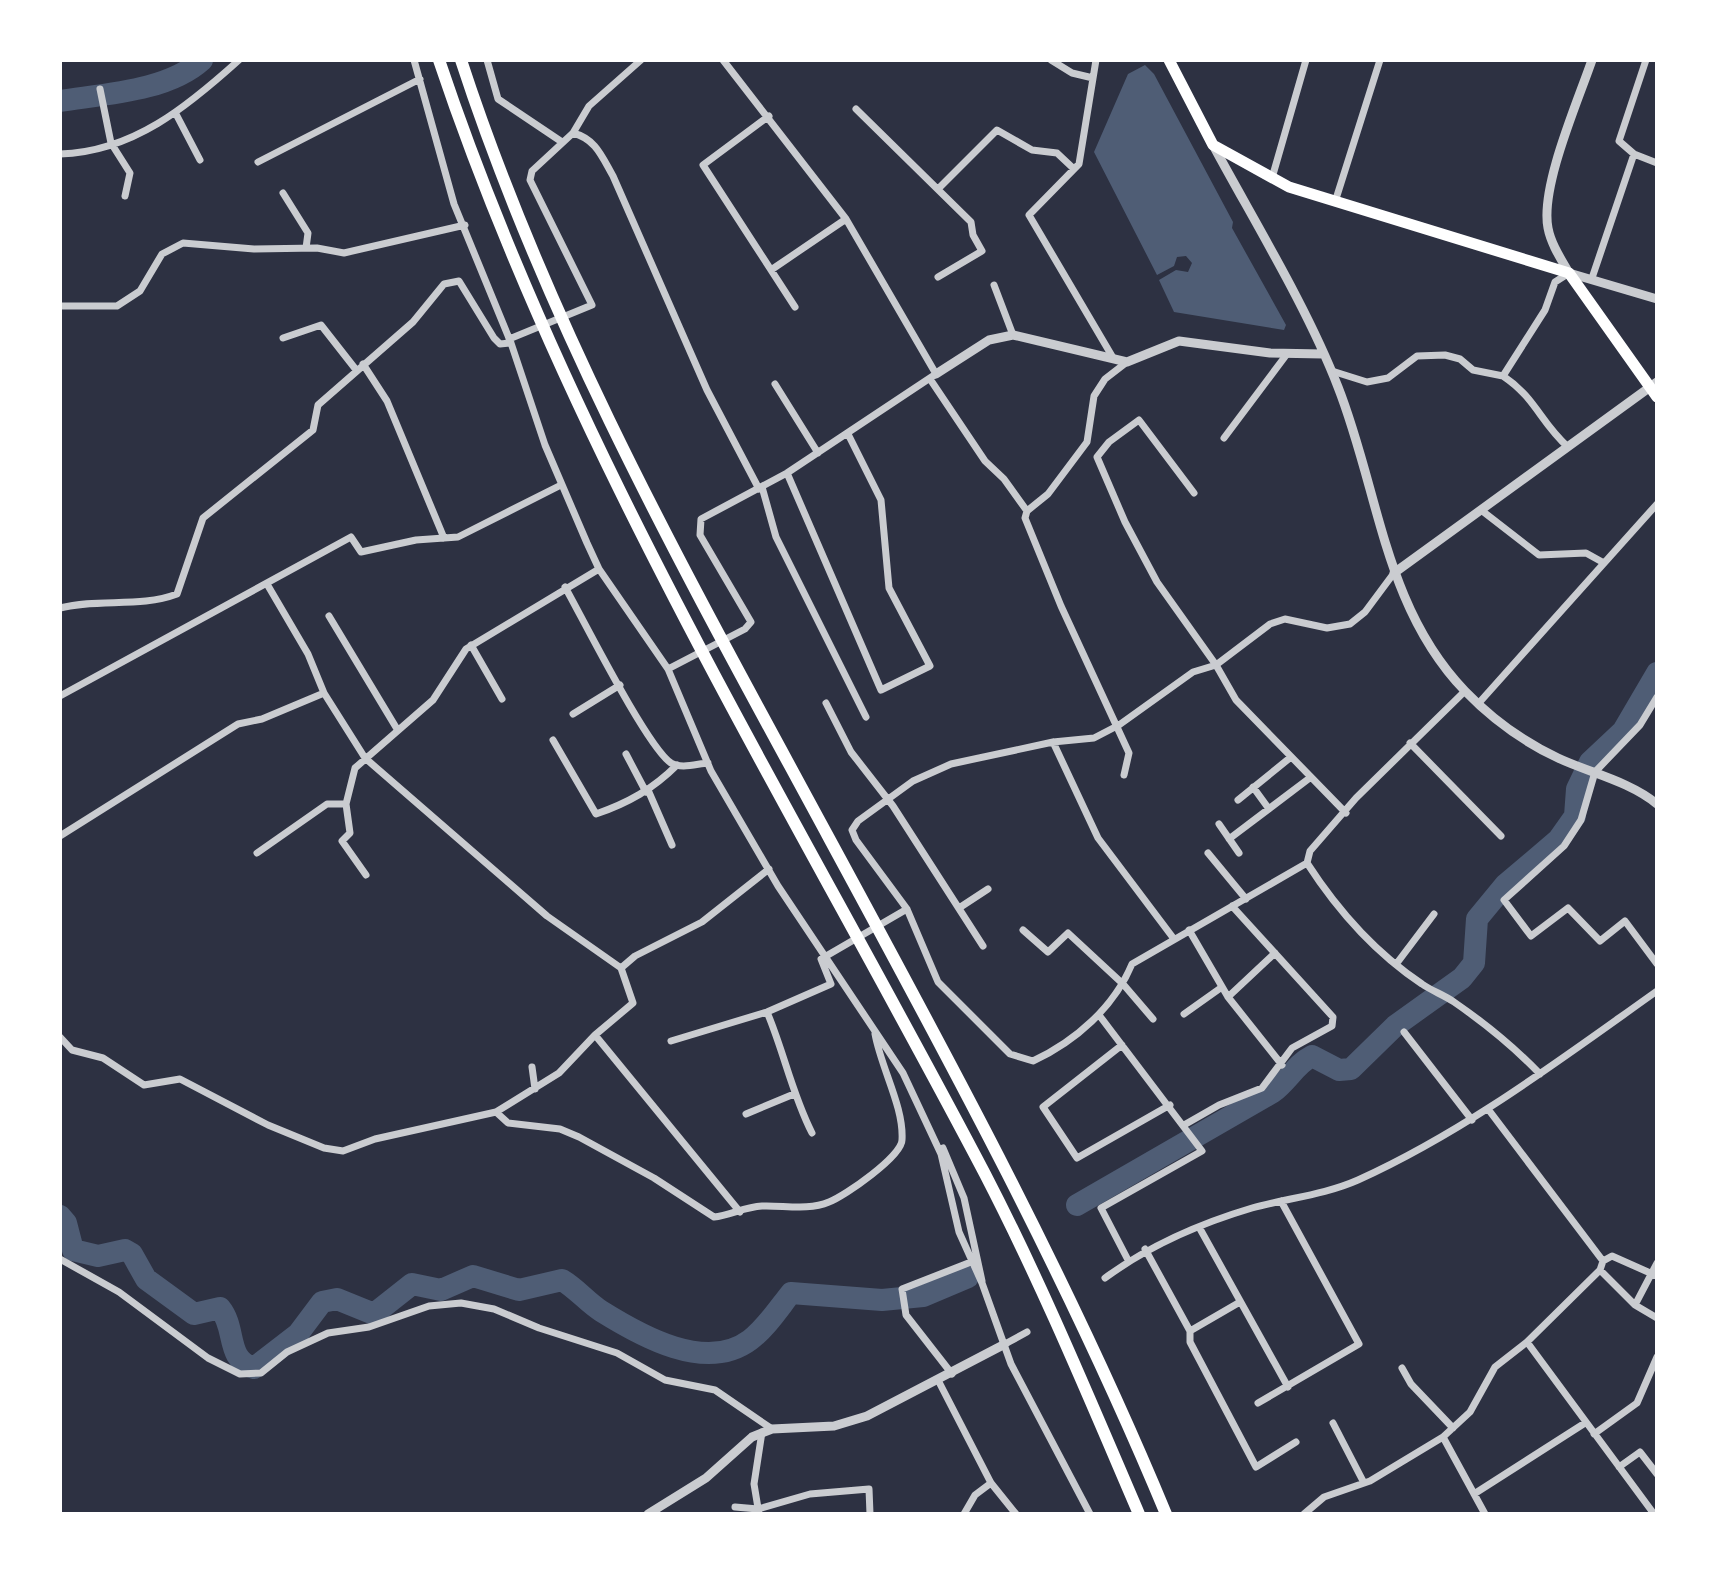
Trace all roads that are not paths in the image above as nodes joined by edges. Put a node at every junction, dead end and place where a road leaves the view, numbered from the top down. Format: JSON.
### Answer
{"nodes":[{"id":1,"x":239,"y":60,"type":"edge"},
{"id":2,"x":414,"y":60,"type":"edge"},
{"id":3,"x":439,"y":60,"type":"edge"},
{"id":4,"x":461,"y":60,"type":"edge"},
{"id":5,"x":487,"y":60,"type":"edge"},
{"id":6,"x":641,"y":60,"type":"edge"},
{"id":7,"x":723,"y":60,"type":"edge"},
{"id":8,"x":1051,"y":60,"type":"edge"},
{"id":9,"x":1096,"y":60,"type":"edge"},
{"id":10,"x":1169,"y":60,"type":"edge"},
{"id":11,"x":1306,"y":60,"type":"edge"},
{"id":12,"x":1380,"y":60,"type":"edge"},
{"id":13,"x":1592,"y":60,"type":"edge"},
{"id":14,"x":1646,"y":60,"type":"edge"},
{"id":15,"x":1093,"y":78,"type":"junction"},
{"id":16,"x":420,"y":79,"type":"junction"},
{"id":17,"x":100,"y":89,"type":"dead end"},
{"id":18,"x":856,"y":109,"type":"dead end"},
{"id":19,"x":176,"y":114,"type":"junction"},
{"id":20,"x":769,"y":116,"type":"junction"},
{"id":21,"x":573,"y":133,"type":"junction"},
{"id":22,"x":562,"y":142,"type":"junction"},
{"id":23,"x":111,"y":143,"type":"junction"},
{"id":24,"x":1213,"y":145,"type":"junction"},
{"id":25,"x":60,"y":154,"type":"edge"},
{"id":26,"x":1634,"y":154,"type":"junction"},
{"id":27,"x":200,"y":160,"type":"dead end"},
{"id":28,"x":258,"y":162,"type":"dead end"},
{"id":29,"x":1657,"y":163,"type":"edge"},
{"id":30,"x":1074,"y":169,"type":"junction"},
{"id":31,"x":1272,"y":178,"type":"junction"},
{"id":32,"x":939,"y":188,"type":"junction"},
{"id":33,"x":283,"y":193,"type":"dead end"},
{"id":34,"x":125,"y":196,"type":"dead end"},
{"id":35,"x":1335,"y":202,"type":"junction"},
{"id":36,"x":846,"y":219,"type":"junction"},
{"id":37,"x":465,"y":225,"type":"junction"},
{"id":38,"x":306,"y":248,"type":"junction"},
{"id":39,"x":771,"y":270,"type":"junction"},
{"id":40,"x":1569,"y":273,"type":"junction"},
{"id":41,"x":938,"y":277,"type":"dead end"},
{"id":42,"x":1592,"y":278,"type":"junction"},
{"id":43,"x":994,"y":285,"type":"dead end"},
{"id":44,"x":1657,"y":299,"type":"edge"},
{"id":45,"x":60,"y":306,"type":"edge"},
{"id":46,"x":795,"y":307,"type":"dead end"},
{"id":47,"x":1013,"y":335,"type":"junction"},
{"id":48,"x":283,"y":338,"type":"dead end"},
{"id":49,"x":510,"y":341,"type":"junction"},
{"id":50,"x":1287,"y":354,"type":"junction"},
{"id":51,"x":1323,"y":354,"type":"junction"},
{"id":52,"x":1112,"y":356,"type":"junction"},
{"id":53,"x":1127,"y":362,"type":"junction"},
{"id":54,"x":360,"y":368,"type":"junction"},
{"id":55,"x":1332,"y":371,"type":"junction"},
{"id":56,"x":933,"y":376,"type":"junction"},
{"id":57,"x":1503,"y":376,"type":"junction"},
{"id":58,"x":775,"y":384,"type":"dead end"},
{"id":59,"x":1655,"y":388,"type":"edge"},
{"id":60,"x":848,"y":434,"type":"junction"},
{"id":61,"x":1224,"y":438,"type":"dead end"},
{"id":62,"x":1087,"y":442,"type":"junction"},
{"id":63,"x":1568,"y":447,"type":"junction"},
{"id":64,"x":818,"y":453,"type":"junction"},
{"id":65,"x":1097,"y":457,"type":"junction"},
{"id":66,"x":787,"y":473,"type":"junction"},
{"id":67,"x":561,"y":485,"type":"junction"},
{"id":68,"x":760,"y":488,"type":"junction"},
{"id":69,"x":1194,"y":493,"type":"dead end"},
{"id":70,"x":1657,"y":504,"type":"edge"},
{"id":71,"x":1481,"y":510,"type":"junction"},
{"id":72,"x":1027,"y":511,"type":"junction"},
{"id":73,"x":444,"y":538,"type":"junction"},
{"id":74,"x":1604,"y":563,"type":"junction"},
{"id":75,"x":599,"y":569,"type":"junction"},
{"id":76,"x":1394,"y":573,"type":"junction"},
{"id":77,"x":267,"y":584,"type":"junction"},
{"id":78,"x":565,"y":587,"type":"junction"},
{"id":79,"x":60,"y":608,"type":"edge"},
{"id":80,"x":329,"y":616,"type":"dead end"},
{"id":81,"x":471,"y":645,"type":"junction"},
{"id":82,"x":1216,"y":665,"type":"junction"},
{"id":83,"x":668,"y":669,"type":"junction"},
{"id":84,"x":620,"y":685,"type":"junction"},
{"id":85,"x":1465,"y":691,"type":"junction"},
{"id":86,"x":324,"y":693,"type":"junction"},
{"id":87,"x":60,"y":696,"type":"edge"},
{"id":88,"x":1657,"y":697,"type":"edge"},
{"id":89,"x":502,"y":699,"type":"dead end"},
{"id":90,"x":826,"y":703,"type":"dead end"},
{"id":91,"x":1478,"y":704,"type":"junction"},
{"id":92,"x":573,"y":714,"type":"dead end"},
{"id":93,"x":866,"y":717,"type":"dead end"},
{"id":94,"x":1119,"y":725,"type":"junction"},
{"id":95,"x":397,"y":729,"type":"junction"},
{"id":96,"x":553,"y":740,"type":"dead end"},
{"id":97,"x":1053,"y":742,"type":"junction"},
{"id":98,"x":1410,"y":743,"type":"junction"},
{"id":99,"x":626,"y":754,"type":"dead end"},
{"id":100,"x":1291,"y":757,"type":"junction"},
{"id":101,"x":365,"y":758,"type":"junction"},
{"id":102,"x":708,"y":763,"type":"junction"},
{"id":103,"x":677,"y":765,"type":"junction"},
{"id":104,"x":1595,"y":772,"type":"junction"},
{"id":105,"x":1124,"y":775,"type":"dead end"},
{"id":106,"x":1311,"y":777,"type":"junction"},
{"id":107,"x":1253,"y":787,"type":"junction"},
{"id":108,"x":647,"y":791,"type":"junction"},
{"id":109,"x":886,"y":800,"type":"junction"},
{"id":110,"x":1238,"y":800,"type":"dead end"},
{"id":111,"x":346,"y":804,"type":"junction"},
{"id":112,"x":1657,"y":804,"type":"edge"},
{"id":113,"x":1269,"y":809,"type":"junction"},
{"id":114,"x":1346,"y":813,"type":"junction"},
{"id":115,"x":1219,"y":824,"type":"dead end"},
{"id":116,"x":60,"y":836,"type":"edge"},
{"id":117,"x":1501,"y":836,"type":"dead end"},
{"id":118,"x":1229,"y":839,"type":"junction"},
{"id":119,"x":672,"y":845,"type":"dead end"},
{"id":120,"x":257,"y":853,"type":"dead end"},
{"id":121,"x":1208,"y":853,"type":"dead end"},
{"id":122,"x":1239,"y":853,"type":"dead end"},
{"id":123,"x":1307,"y":863,"type":"junction"},
{"id":124,"x":769,"y":869,"type":"junction"},
{"id":125,"x":366,"y":875,"type":"dead end"},
{"id":126,"x":988,"y":889,"type":"dead end"},
{"id":127,"x":1246,"y":899,"type":"junction"},
{"id":128,"x":1232,"y":906,"type":"junction"},
{"id":129,"x":959,"y":908,"type":"junction"},
{"id":130,"x":904,"y":911,"type":"junction"},
{"id":131,"x":1434,"y":914,"type":"dead end"},
{"id":132,"x":1023,"y":930,"type":"dead end"},
{"id":133,"x":1189,"y":930,"type":"junction"},
{"id":134,"x":1174,"y":939,"type":"junction"},
{"id":135,"x":983,"y":946,"type":"dead end"},
{"id":136,"x":830,"y":952,"type":"junction"},
{"id":137,"x":1275,"y":953,"type":"junction"},
{"id":138,"x":1397,"y":963,"type":"junction"},
{"id":139,"x":1657,"y":964,"type":"edge"},
{"id":140,"x":621,"y":968,"type":"junction"},
{"id":141,"x":1123,"y":984,"type":"junction"},
{"id":142,"x":1222,"y":987,"type":"junction"},
{"id":143,"x":1657,"y":991,"type":"edge"},
{"id":144,"x":1228,"y":997,"type":"junction"},
{"id":145,"x":767,"y":1012,"type":"junction"},
{"id":146,"x":1184,"y":1014,"type":"dead end"},
{"id":147,"x":1099,"y":1015,"type":"junction"},
{"id":148,"x":1153,"y":1019,"type":"dead end"},
{"id":149,"x":874,"y":1027,"type":"junction"},
{"id":150,"x":1404,"y":1032,"type":"dead end"},
{"id":151,"x":595,"y":1035,"type":"junction"},
{"id":152,"x":60,"y":1037,"type":"edge"},
{"id":153,"x":671,"y":1041,"type":"dead end"},
{"id":154,"x":1122,"y":1045,"type":"junction"},
{"id":155,"x":1282,"y":1065,"type":"junction"},
{"id":156,"x":532,"y":1067,"type":"dead end"},
{"id":157,"x":1540,"y":1074,"type":"junction"},
{"id":158,"x":535,"y":1089,"type":"junction"},
{"id":159,"x":794,"y":1094,"type":"junction"},
{"id":160,"x":916,"y":1098,"type":"junction"},
{"id":161,"x":1170,"y":1105,"type":"junction"},
{"id":162,"x":1488,"y":1109,"type":"junction"},
{"id":163,"x":496,"y":1112,"type":"junction"},
{"id":164,"x":746,"y":1114,"type":"dead end"},
{"id":165,"x":1472,"y":1120,"type":"junction"},
{"id":166,"x":1184,"y":1125,"type":"junction"},
{"id":167,"x":812,"y":1133,"type":"dead end"},
{"id":168,"x":1281,"y":1201,"type":"junction"},
{"id":169,"x":740,"y":1212,"type":"junction"},
{"id":170,"x":1199,"y":1227,"type":"junction"},
{"id":171,"x":1145,"y":1249,"type":"junction"},
{"id":172,"x":60,"y":1259,"type":"edge"},
{"id":173,"x":1128,"y":1260,"type":"junction"},
{"id":174,"x":971,"y":1262,"type":"junction"},
{"id":175,"x":1657,"y":1263,"type":"edge"},
{"id":176,"x":1602,"y":1266,"type":"junction"},
{"id":177,"x":1654,"y":1275,"type":"edge"},
{"id":178,"x":1105,"y":1278,"type":"dead end"},
{"id":179,"x":982,"y":1283,"type":"junction"},
{"id":180,"x":1240,"y":1302,"type":"junction"},
{"id":181,"x":1635,"y":1305,"type":"junction"},
{"id":182,"x":1657,"y":1318,"type":"edge"},
{"id":183,"x":1190,"y":1331,"type":"junction"},
{"id":184,"x":1027,"y":1332,"type":"dead end"},
{"id":185,"x":1527,"y":1342,"type":"junction"},
{"id":186,"x":1005,"y":1344,"type":"junction"},
{"id":187,"x":1657,"y":1357,"type":"edge"},
{"id":188,"x":1402,"y":1368,"type":"dead end"},
{"id":189,"x":952,"y":1374,"type":"junction"},
{"id":190,"x":939,"y":1382,"type":"junction"},
{"id":191,"x":1288,"y":1387,"type":"junction"},
{"id":192,"x":1258,"y":1403,"type":"dead end"},
{"id":193,"x":1333,"y":1423,"type":"dead end"},
{"id":194,"x":1585,"y":1423,"type":"junction"},
{"id":195,"x":1453,"y":1428,"type":"junction"},
{"id":196,"x":772,"y":1429,"type":"junction"},
{"id":197,"x":762,"y":1432,"type":"junction"},
{"id":198,"x":1594,"y":1434,"type":"junction"},
{"id":199,"x":1443,"y":1437,"type":"junction"},
{"id":200,"x":1296,"y":1442,"type":"dead end"},
{"id":201,"x":1619,"y":1467,"type":"junction"},
{"id":202,"x":1657,"y":1474,"type":"edge"},
{"id":203,"x":991,"y":1483,"type":"junction"},
{"id":204,"x":1364,"y":1483,"type":"junction"},
{"id":205,"x":1474,"y":1494,"type":"junction"},
{"id":206,"x":735,"y":1507,"type":"dead end"},
{"id":207,"x":758,"y":1511,"type":"edge"},
{"id":208,"x":648,"y":1514,"type":"edge"},
{"id":209,"x":870,"y":1514,"type":"edge"},
{"id":210,"x":964,"y":1514,"type":"edge"},
{"id":211,"x":1016,"y":1514,"type":"edge"},
{"id":212,"x":1090,"y":1514,"type":"edge"},
{"id":213,"x":1139,"y":1514,"type":"edge"},
{"id":214,"x":1166,"y":1514,"type":"edge"},
{"id":215,"x":1304,"y":1514,"type":"edge"},
{"id":216,"x":1485,"y":1514,"type":"edge"},
{"id":217,"x":1654,"y":1514,"type":"edge"}],
"edges":[{"from":1,"to":19,"type":"street"},
{"from":2,"to":16,"type":"street"},
{"from":3,"to":213,"type":"highway"},
{"from":4,"to":214,"type":"highway"},
{"from":5,"to":22,"type":"street"},
{"from":6,"to":21,"type":"street"},
{"from":7,"to":20,"type":"street"},
{"from":8,"to":15,"type":"street"},
{"from":9,"to":15,"type":"street"},
{"from":10,"to":24,"type":"main road"},
{"from":11,"to":31,"type":"street"},
{"from":12,"to":35,"type":"street"},
{"from":13,"to":40,"type":"street"},
{"from":14,"to":26,"type":"street"},
{"from":15,"to":30,"type":"street"},
{"from":16,"to":28,"type":"street"},
{"from":16,"to":37,"type":"street"},
{"from":17,"to":23,"type":"street"},
{"from":18,"to":32,"type":"street"},
{"from":19,"to":23,"type":"street"},
{"from":19,"to":27,"type":"street"},
{"from":20,"to":36,"type":"street"},
{"from":20,"to":39,"type":"street"},
{"from":21,"to":22,"type":"street"},
{"from":21,"to":68,"type":"street"},
{"from":22,"to":49,"type":"street"},
{"from":23,"to":25,"type":"street"},
{"from":23,"to":34,"type":"street"},
{"from":24,"to":31,"type":"main road"},
{"from":24,"to":51,"type":"street"},
{"from":26,"to":29,"type":"street"},
{"from":26,"to":42,"type":"street"},
{"from":30,"to":32,"type":"street"},
{"from":30,"to":52,"type":"street"},
{"from":31,"to":35,"type":"main road"},
{"from":32,"to":41,"type":"street"},
{"from":33,"to":38,"type":"street"},
{"from":35,"to":40,"type":"main road"},
{"from":36,"to":39,"type":"street"},
{"from":36,"to":56,"type":"street"},
{"from":37,"to":38,"type":"street"},
{"from":37,"to":49,"type":"street"},
{"from":38,"to":45,"type":"street"},
{"from":39,"to":46,"type":"street"},
{"from":40,"to":42,"type":"street"},
{"from":40,"to":57,"type":"street"},
{"from":40,"to":59,"type":"main road"},
{"from":42,"to":44,"type":"street"},
{"from":43,"to":47,"type":"street"},
{"from":47,"to":52,"type":"street"},
{"from":47,"to":56,"type":"street"},
{"from":48,"to":54,"type":"street"},
{"from":49,"to":54,"type":"street"},
{"from":49,"to":67,"type":"street"},
{"from":50,"to":51,"type":"street"},
{"from":50,"to":53,"type":"street"},
{"from":50,"to":61,"type":"street"},
{"from":51,"to":55,"type":"street"},
{"from":52,"to":53,"type":"street"},
{"from":53,"to":62,"type":"street"},
{"from":54,"to":73,"type":"street"},
{"from":54,"to":79,"type":"street"},
{"from":55,"to":57,"type":"street"},
{"from":55,"to":76,"type":"street"},
{"from":56,"to":60,"type":"street"},
{"from":56,"to":72,"type":"street"},
{"from":57,"to":63,"type":"street"},
{"from":58,"to":64,"type":"street"},
{"from":59,"to":63,"type":"street"},
{"from":60,"to":64,"type":"street"},
{"from":60,"to":66,"type":"street"},
{"from":62,"to":65,"type":"street"},
{"from":62,"to":72,"type":"street"},
{"from":63,"to":71,"type":"street"},
{"from":64,"to":66,"type":"street"},
{"from":65,"to":69,"type":"street"},
{"from":65,"to":82,"type":"street"},
{"from":66,"to":68,"type":"street"},
{"from":67,"to":73,"type":"street"},
{"from":67,"to":75,"type":"street"},
{"from":68,"to":83,"type":"street"},
{"from":68,"to":93,"type":"street"},
{"from":70,"to":74,"type":"street"},
{"from":71,"to":74,"type":"street"},
{"from":71,"to":76,"type":"street"},
{"from":72,"to":94,"type":"street"},
{"from":73,"to":77,"type":"street"},
{"from":74,"to":91,"type":"street"},
{"from":75,"to":78,"type":"street"},
{"from":75,"to":83,"type":"street"},
{"from":76,"to":82,"type":"street"},
{"from":76,"to":85,"type":"street"},
{"from":77,"to":86,"type":"street"},
{"from":77,"to":87,"type":"street"},
{"from":78,"to":81,"type":"street"},
{"from":78,"to":84,"type":"street"},
{"from":80,"to":95,"type":"street"},
{"from":81,"to":89,"type":"street"},
{"from":81,"to":95,"type":"street"},
{"from":82,"to":94,"type":"street"},
{"from":82,"to":100,"type":"street"},
{"from":83,"to":102,"type":"street"},
{"from":84,"to":92,"type":"street"},
{"from":84,"to":103,"type":"street"},
{"from":85,"to":91,"type":"street"},
{"from":85,"to":98,"type":"street"},
{"from":86,"to":101,"type":"street"},
{"from":86,"to":116,"type":"street"},
{"from":88,"to":104,"type":"street"},
{"from":90,"to":109,"type":"street"},
{"from":91,"to":104,"type":"street"},
{"from":94,"to":97,"type":"street"},
{"from":94,"to":105,"type":"street"},
{"from":95,"to":101,"type":"street"},
{"from":96,"to":108,"type":"street"},
{"from":97,"to":109,"type":"street"},
{"from":97,"to":134,"type":"street"},
{"from":98,"to":114,"type":"street"},
{"from":98,"to":117,"type":"street"},
{"from":99,"to":108,"type":"street"},
{"from":100,"to":106,"type":"street"},
{"from":100,"to":107,"type":"street"},
{"from":101,"to":111,"type":"street"},
{"from":101,"to":140,"type":"street"},
{"from":102,"to":103,"type":"street"},
{"from":102,"to":124,"type":"street"},
{"from":103,"to":108,"type":"street"},
{"from":104,"to":112,"type":"street"},
{"from":104,"to":139,"type":"street"},
{"from":106,"to":113,"type":"street"},
{"from":106,"to":114,"type":"street"},
{"from":107,"to":110,"type":"street"},
{"from":107,"to":113,"type":"street"},
{"from":108,"to":119,"type":"street"},
{"from":109,"to":129,"type":"street"},
{"from":109,"to":130,"type":"street"},
{"from":111,"to":120,"type":"street"},
{"from":111,"to":125,"type":"street"},
{"from":113,"to":118,"type":"street"},
{"from":114,"to":123,"type":"street"},
{"from":115,"to":118,"type":"street"},
{"from":118,"to":122,"type":"street"},
{"from":121,"to":127,"type":"street"},
{"from":123,"to":127,"type":"street"},
{"from":123,"to":138,"type":"street"},
{"from":124,"to":136,"type":"street"},
{"from":124,"to":140,"type":"street"},
{"from":126,"to":129,"type":"street"},
{"from":127,"to":128,"type":"street"},
{"from":128,"to":133,"type":"street"},
{"from":128,"to":137,"type":"street"},
{"from":129,"to":135,"type":"street"},
{"from":130,"to":136,"type":"street"},
{"from":130,"to":147,"type":"street"},
{"from":131,"to":138,"type":"street"},
{"from":132,"to":141,"type":"street"},
{"from":133,"to":134,"type":"street"},
{"from":133,"to":142,"type":"street"},
{"from":134,"to":141,"type":"street"},
{"from":136,"to":145,"type":"street"},
{"from":136,"to":149,"type":"street"},
{"from":137,"to":144,"type":"street"},
{"from":137,"to":155,"type":"street"},
{"from":138,"to":157,"type":"street"},
{"from":140,"to":151,"type":"street"},
{"from":141,"to":147,"type":"street"},
{"from":141,"to":148,"type":"street"},
{"from":142,"to":144,"type":"street"},
{"from":142,"to":146,"type":"street"},
{"from":143,"to":157,"type":"street"},
{"from":144,"to":155,"type":"street"},
{"from":145,"to":153,"type":"street"},
{"from":145,"to":159,"type":"street"},
{"from":147,"to":154,"type":"street"},
{"from":149,"to":160,"type":"street"},
{"from":149,"to":169,"type":"street"},
{"from":150,"to":165,"type":"street"},
{"from":151,"to":158,"type":"street"},
{"from":151,"to":169,"type":"street"},
{"from":152,"to":163,"type":"street"},
{"from":154,"to":161,"type":"street"},
{"from":154,"to":161,"type":"street"},
{"from":155,"to":166,"type":"street"},
{"from":156,"to":158,"type":"street"},
{"from":157,"to":162,"type":"street"},
{"from":158,"to":163,"type":"street"},
{"from":159,"to":164,"type":"street"},
{"from":159,"to":167,"type":"street"},
{"from":160,"to":174,"type":"street"},
{"from":160,"to":179,"type":"street"},
{"from":161,"to":166,"type":"street"},
{"from":162,"to":165,"type":"street"},
{"from":162,"to":176,"type":"street"},
{"from":163,"to":169,"type":"street"},
{"from":165,"to":168,"type":"street"},
{"from":166,"to":173,"type":"street"},
{"from":168,"to":170,"type":"street"},
{"from":168,"to":191,"type":"street"},
{"from":170,"to":171,"type":"street"},
{"from":170,"to":180,"type":"street"},
{"from":171,"to":173,"type":"street"},
{"from":171,"to":183,"type":"street"},
{"from":172,"to":196,"type":"street"},
{"from":173,"to":178,"type":"street"},
{"from":174,"to":179,"type":"street"},
{"from":174,"to":189,"type":"street"},
{"from":175,"to":177,"type":"street"},
{"from":176,"to":177,"type":"street"},
{"from":176,"to":181,"type":"street"},
{"from":176,"to":185,"type":"street"},
{"from":177,"to":181,"type":"street"},
{"from":179,"to":186,"type":"street"},
{"from":180,"to":183,"type":"street"},
{"from":180,"to":191,"type":"street"},
{"from":181,"to":182,"type":"street"},
{"from":183,"to":200,"type":"street"},
{"from":184,"to":186,"type":"street"},
{"from":185,"to":194,"type":"street"},
{"from":185,"to":195,"type":"street"},
{"from":186,"to":189,"type":"street"},
{"from":186,"to":212,"type":"street"},
{"from":187,"to":198,"type":"street"},
{"from":188,"to":195,"type":"street"},
{"from":189,"to":190,"type":"street"},
{"from":190,"to":196,"type":"street"},
{"from":190,"to":203,"type":"street"},
{"from":191,"to":192,"type":"street"},
{"from":193,"to":204,"type":"street"},
{"from":194,"to":198,"type":"street"},
{"from":194,"to":205,"type":"street"},
{"from":195,"to":199,"type":"street"},
{"from":196,"to":197,"type":"street"},
{"from":197,"to":207,"type":"street"},
{"from":197,"to":208,"type":"street"},
{"from":198,"to":201,"type":"street"},
{"from":199,"to":204,"type":"street"},
{"from":199,"to":205,"type":"street"},
{"from":201,"to":202,"type":"street"},
{"from":201,"to":217,"type":"street"},
{"from":203,"to":210,"type":"street"},
{"from":203,"to":211,"type":"street"},
{"from":204,"to":215,"type":"street"},
{"from":205,"to":216,"type":"street"},
{"from":206,"to":207,"type":"street"},
{"from":207,"to":209,"type":"street"}]}
